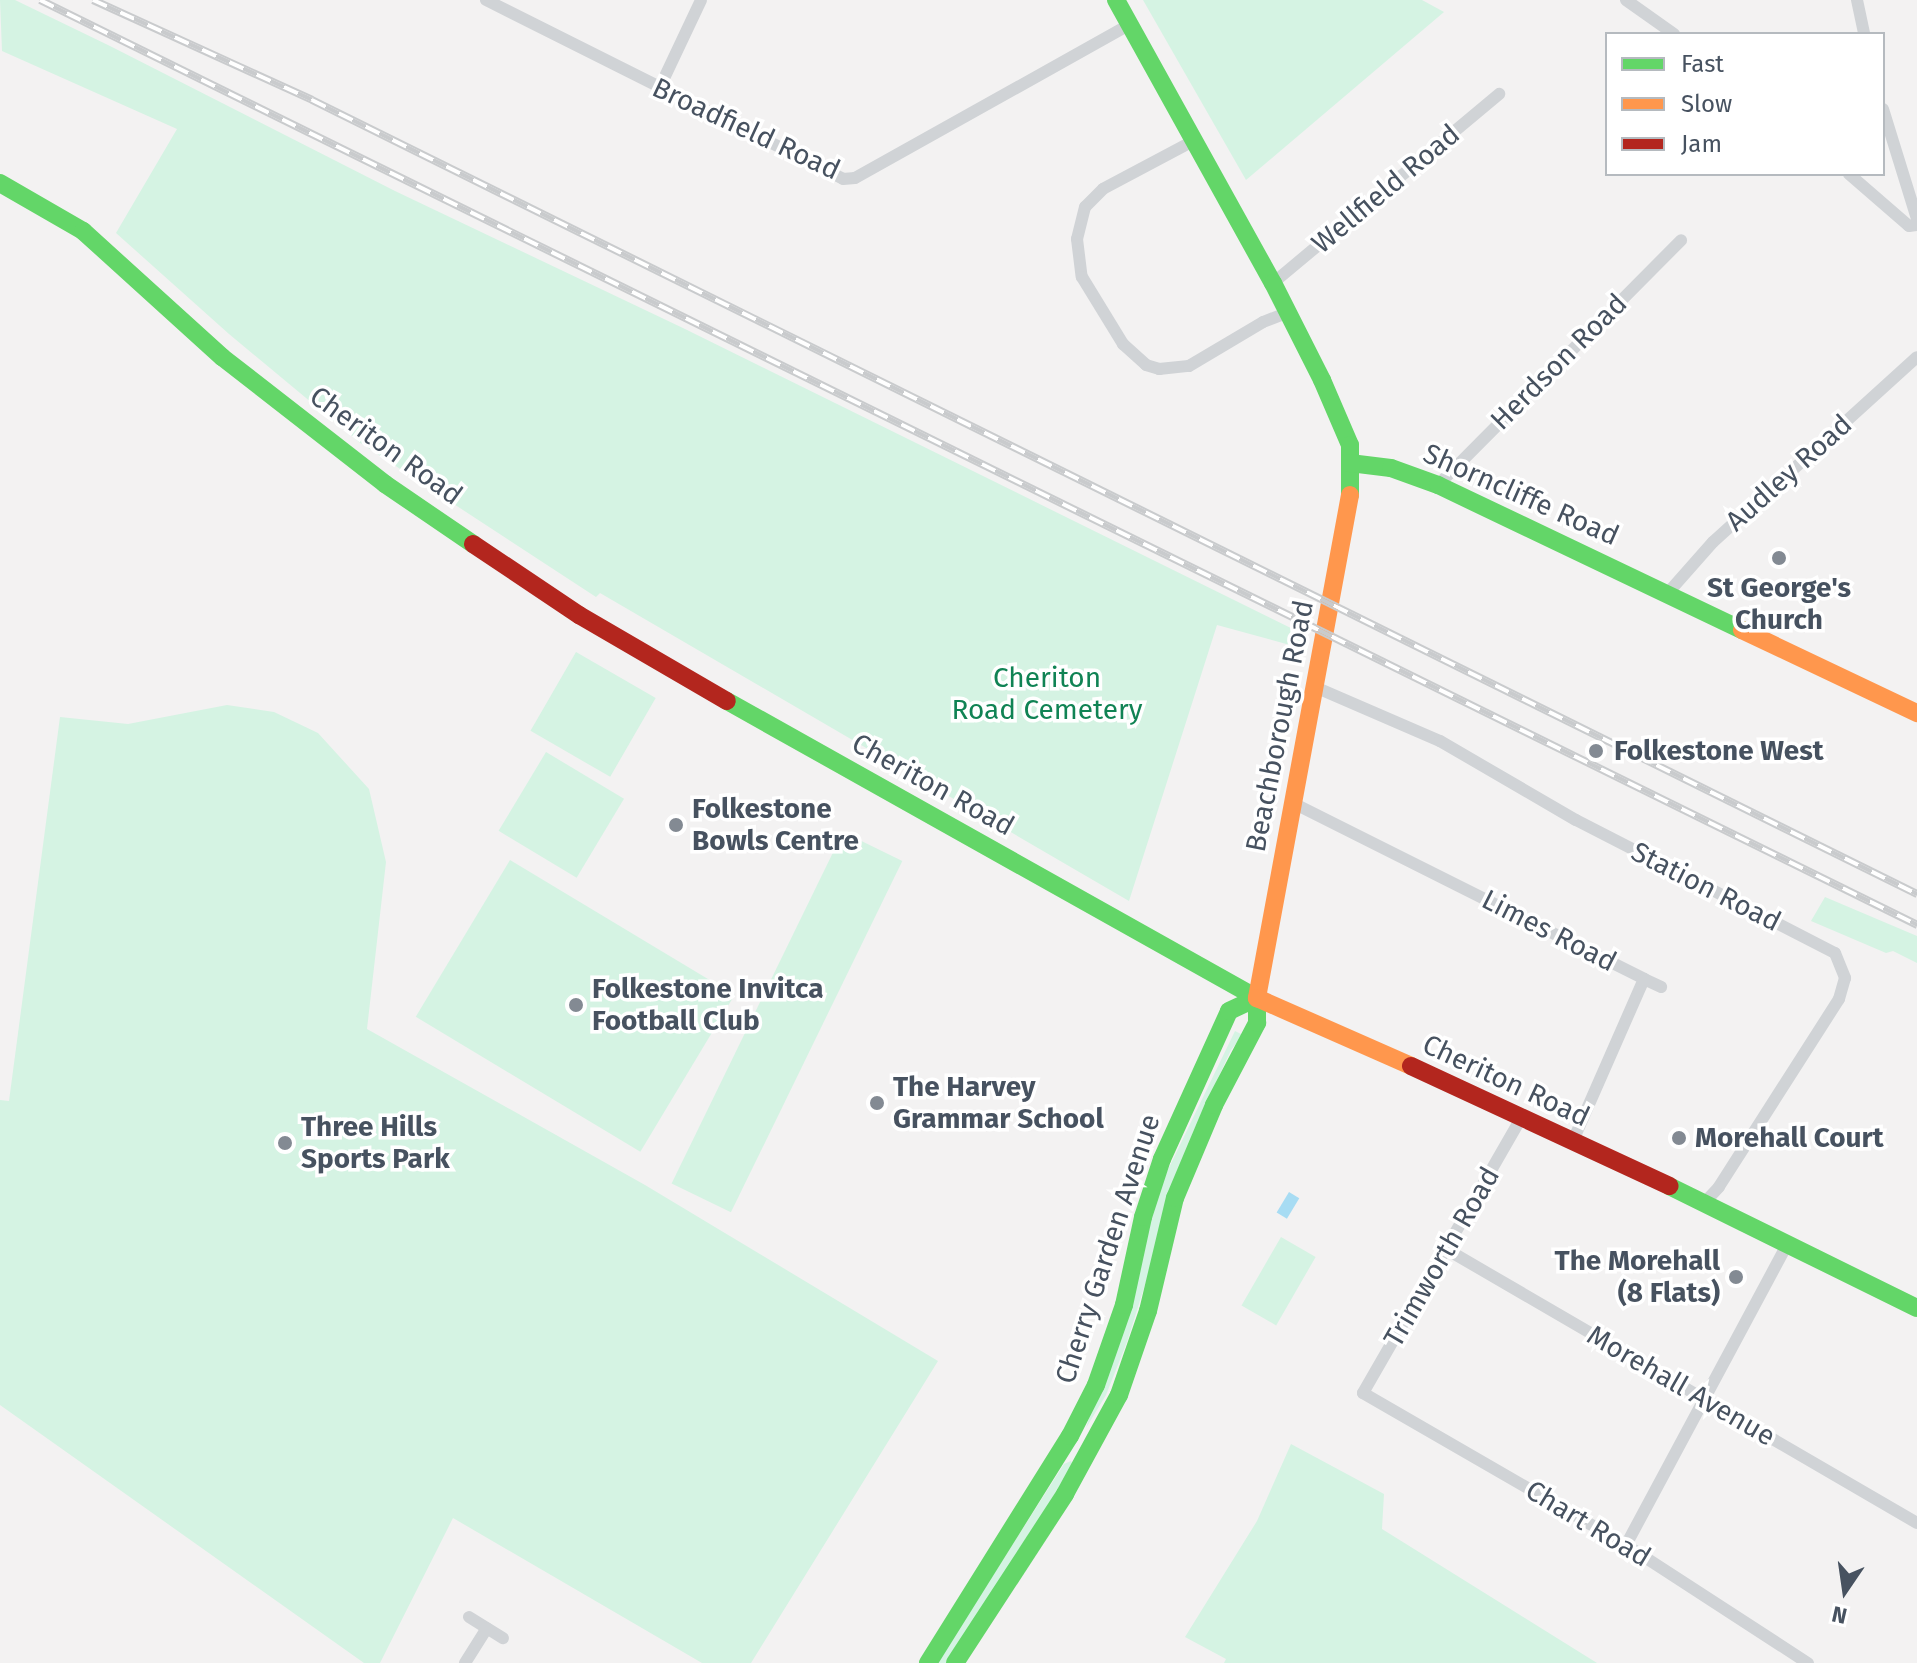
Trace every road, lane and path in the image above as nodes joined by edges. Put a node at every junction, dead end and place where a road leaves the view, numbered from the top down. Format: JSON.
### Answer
{"nodes":[{"id":1,"x":486,"y":0,"type":"edge"},
{"id":2,"x":701,"y":0,"type":"edge"},
{"id":3,"x":1116,"y":0,"type":"edge"},
{"id":4,"x":1626,"y":0,"type":"edge"},
{"id":5,"x":1857,"y":0,"type":"edge"},
{"id":6,"x":1129,"y":25,"type":"junction"},
{"id":7,"x":1671,"y":32,"type":"edge"},
{"id":8,"x":1864,"y":32,"type":"edge"},
{"id":9,"x":659,"y":89,"type":"junction"},
{"id":10,"x":1499,"y":94,"type":"dead end"},
{"id":11,"x":1885,"y":116,"type":"edge"},
{"id":12,"x":1195,"y":140,"type":"junction"},
{"id":13,"x":1851,"y":176,"type":"edge"},
{"id":14,"x":0,"y":183,"type":"edge"},
{"id":15,"x":1917,"y":222,"type":"edge"},
{"id":16,"x":1681,"y":240,"type":"dead end"},
{"id":17,"x":1273,"y":283,"type":"junction"},
{"id":18,"x":1287,"y":313,"type":"junction"},
{"id":19,"x":1917,"y":357,"type":"edge"},
{"id":20,"x":1350,"y":463,"type":"junction"},
{"id":21,"x":1438,"y":485,"type":"junction"},
{"id":22,"x":1667,"y":594,"type":"junction"},
{"id":23,"x":1315,"y":687,"type":"junction"},
{"id":24,"x":1917,"y":713,"type":"edge"},
{"id":25,"x":1293,"y":803,"type":"junction"},
{"id":26,"x":1644,"y":979,"type":"junction"},
{"id":27,"x":1661,"y":987,"type":"dead end"},
{"id":28,"x":1257,"y":998,"type":"junction"},
{"id":29,"x":1520,"y":1120,"type":"junction"},
{"id":30,"x":1572,"y":1143,"type":"junction"},
{"id":31,"x":1704,"y":1203,"type":"junction"},
{"id":32,"x":1788,"y":1243,"type":"junction"},
{"id":33,"x":1446,"y":1249,"type":"junction"},
{"id":34,"x":1917,"y":1308,"type":"edge"},
{"id":35,"x":1363,"y":1393,"type":"joint"},
{"id":36,"x":1705,"y":1400,"type":"junction"},
{"id":37,"x":1917,"y":1523,"type":"edge"},
{"id":38,"x":1626,"y":1545,"type":"junction"},
{"id":39,"x":469,"y":1617,"type":"dead end"},
{"id":40,"x":487,"y":1628,"type":"junction"},
{"id":41,"x":503,"y":1638,"type":"dead end"},
{"id":42,"x":465,"y":1663,"type":"edge"},
{"id":43,"x":928,"y":1663,"type":"edge"},
{"id":44,"x":955,"y":1663,"type":"edge"},
{"id":45,"x":1808,"y":1663,"type":"edge"}],
"edges":[{"from":1,"to":9,"type":"street","name":"Broadfield Road"},
{"from":2,"to":9,"type":"street"},
{"from":3,"to":6,"type":"main road"},
{"from":4,"to":7,"type":"street"},
{"from":5,"to":8,"type":"street"},
{"from":6,"to":9,"type":"street","name":"Broadfield Road"},
{"from":6,"to":12,"type":"main road"},
{"from":10,"to":17,"type":"street","name":"Wellfield Road"},
{"from":11,"to":15,"type":"street"},
{"from":12,"to":17,"type":"main road"},
{"from":12,"to":18,"type":"street"},
{"from":13,"to":15,"type":"street"},
{"from":14,"to":28,"type":"main road","name":"Cheriton Road"},
{"from":16,"to":21,"type":"street","name":"Herdson Road"},
{"from":17,"to":18,"type":"main road"},
{"from":18,"to":20,"type":"main road"},
{"from":19,"to":22,"type":"street","name":"Audley Road"},
{"from":20,"to":21,"type":"main road","name":"Shorncliffe Road"},
{"from":20,"to":23,"type":"main road","name":"Beachborough Road"},
{"from":21,"to":22,"type":"main road","name":"Shorncliffe Road"},
{"from":22,"to":24,"type":"main road","name":"Shorncliffe Road"},
{"from":23,"to":25,"type":"main road","name":"Beachborough Road"},
{"from":23,"to":31,"type":"street","name":"Station Road"},
{"from":25,"to":26,"type":"street","name":"Limes Road"},
{"from":25,"to":28,"type":"main road","name":"Beachborough Road"},
{"from":26,"to":27,"type":"street"},
{"from":26,"to":30,"type":"street","name":"Limes Road"},
{"from":28,"to":29,"type":"main road","name":"Cheriton Road"},
{"from":28,"to":43,"type":"main road","name":"Cherry Garden Avenue"},
{"from":28,"to":44,"type":"main road","name":"Cherry Garden Avenue"},
{"from":29,"to":30,"type":"main road","name":"Cheriton Road"},
{"from":29,"to":33,"type":"street","name":"Trimworth Road"},
{"from":30,"to":31,"type":"main road","name":"Cheriton Road"},
{"from":31,"to":32,"type":"main road","name":"Cheriton Road"},
{"from":32,"to":34,"type":"main road","name":"Cheriton Road"},
{"from":32,"to":36,"type":"street"},
{"from":33,"to":35,"type":"street","name":"Trimworth Road"},
{"from":33,"to":36,"type":"street","name":"Morehall Avenue"},
{"from":35,"to":38,"type":"street","name":"Chart Road"},
{"from":36,"to":37,"type":"street","name":"Morehall Avenue"},
{"from":36,"to":38,"type":"street"},
{"from":38,"to":45,"type":"street","name":"Chart Road"},
{"from":39,"to":40,"type":"street"},
{"from":40,"to":41,"type":"street"},
{"from":40,"to":42,"type":"street"}]}
